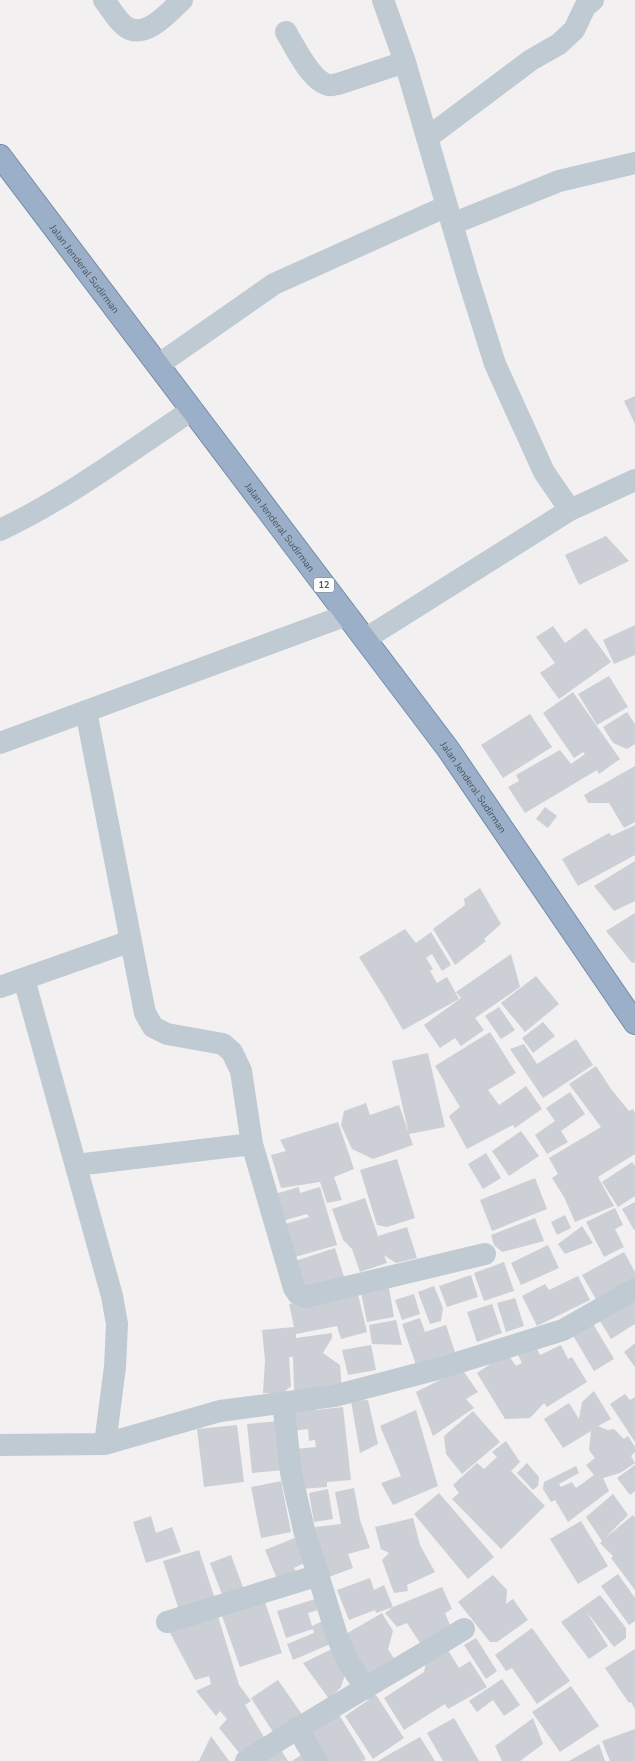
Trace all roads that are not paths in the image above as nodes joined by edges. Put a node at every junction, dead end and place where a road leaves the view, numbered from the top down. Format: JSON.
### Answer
{"nodes":[{"id":1,"x":104,"y":0,"type":"edge"},
{"id":2,"x":182,"y":0,"type":"edge"},
{"id":3,"x":383,"y":0,"type":"edge"},
{"id":4,"x":593,"y":0,"type":"edge"},
{"id":5,"x":286,"y":32,"type":"dead end"},
{"id":6,"x":405,"y":62,"type":"junction"},
{"id":7,"x":427,"y":138,"type":"junction"},
{"id":8,"x":0,"y":156,"type":"edge"},
{"id":9,"x":635,"y":163,"type":"edge"},
{"id":10,"x":449,"y":215,"type":"junction"},
{"id":11,"x":158,"y":365,"type":"junction"},
{"id":12,"x":192,"y":410,"type":"junction"},
{"id":13,"x":635,"y":480,"type":"edge"},
{"id":14,"x":570,"y":510,"type":"junction"},
{"id":15,"x":0,"y":530,"type":"edge"},
{"id":16,"x":347,"y":615,"type":"junction"},
{"id":17,"x":365,"y":639,"type":"junction"},
{"id":18,"x":86,"y":711,"type":"junction"},
{"id":19,"x":0,"y":743,"type":"edge"},
{"id":20,"x":131,"y":941,"type":"junction"},
{"id":21,"x":24,"y":979,"type":"junction"},
{"id":22,"x":0,"y":987,"type":"edge"},
{"id":23,"x":635,"y":1023,"type":"edge"},
{"id":24,"x":252,"y":1144,"type":"junction"},
{"id":25,"x":76,"y":1165,"type":"junction"},
{"id":26,"x":485,"y":1254,"type":"dead end"},
{"id":27,"x":635,"y":1289,"type":"edge"},
{"id":28,"x":283,"y":1402,"type":"junction"},
{"id":29,"x":105,"y":1444,"type":"junction"},
{"id":30,"x":0,"y":1445,"type":"edge"},
{"id":31,"x":319,"y":1575,"type":"junction"},
{"id":32,"x":167,"y":1622,"type":"dead end"},
{"id":33,"x":464,"y":1629,"type":"dead end"},
{"id":34,"x":366,"y":1689,"type":"junction"},
{"id":35,"x":297,"y":1728,"type":"junction"},
{"id":36,"x":246,"y":1761,"type":"edge"},
{"id":37,"x":317,"y":1761,"type":"edge"}],
"edges":[{"from":1,"to":2,"type":"street"},
{"from":3,"to":6,"type":"street"},
{"from":4,"to":7,"type":"street"},
{"from":5,"to":6,"type":"street"},
{"from":6,"to":7,"type":"street"},
{"from":7,"to":10,"type":"street"},
{"from":8,"to":11,"type":"highway","name":"Jalan Jenderal Sudirman","number":"12"},
{"from":9,"to":10,"type":"street"},
{"from":10,"to":11,"type":"street"},
{"from":10,"to":14,"type":"street"},
{"from":11,"to":12,"type":"highway","name":"Jalan Jenderal Sudirman","number":"12"},
{"from":12,"to":15,"type":"street"},
{"from":12,"to":16,"type":"highway","name":"Jalan Jenderal Sudirman","number":"12"},
{"from":13,"to":14,"type":"street"},
{"from":14,"to":17,"type":"street"},
{"from":16,"to":17,"type":"highway","name":"Jalan Jenderal Sudirman","number":"12"},
{"from":16,"to":18,"type":"street"},
{"from":17,"to":23,"type":"highway","name":"Jalan Jenderal Sudirman","number":"12"},
{"from":18,"to":19,"type":"street"},
{"from":18,"to":20,"type":"street"},
{"from":20,"to":21,"type":"street"},
{"from":20,"to":24,"type":"street"},
{"from":21,"to":22,"type":"street"},
{"from":21,"to":25,"type":"street"},
{"from":24,"to":25,"type":"street"},
{"from":24,"to":26,"type":"street"},
{"from":25,"to":29,"type":"street"},
{"from":27,"to":28,"type":"street"},
{"from":28,"to":29,"type":"street"},
{"from":28,"to":31,"type":"street"},
{"from":29,"to":30,"type":"street"},
{"from":31,"to":32,"type":"street"},
{"from":31,"to":34,"type":"street"},
{"from":33,"to":34,"type":"street"},
{"from":34,"to":35,"type":"street"},
{"from":35,"to":36,"type":"street"},
{"from":35,"to":37,"type":"street"}]}
